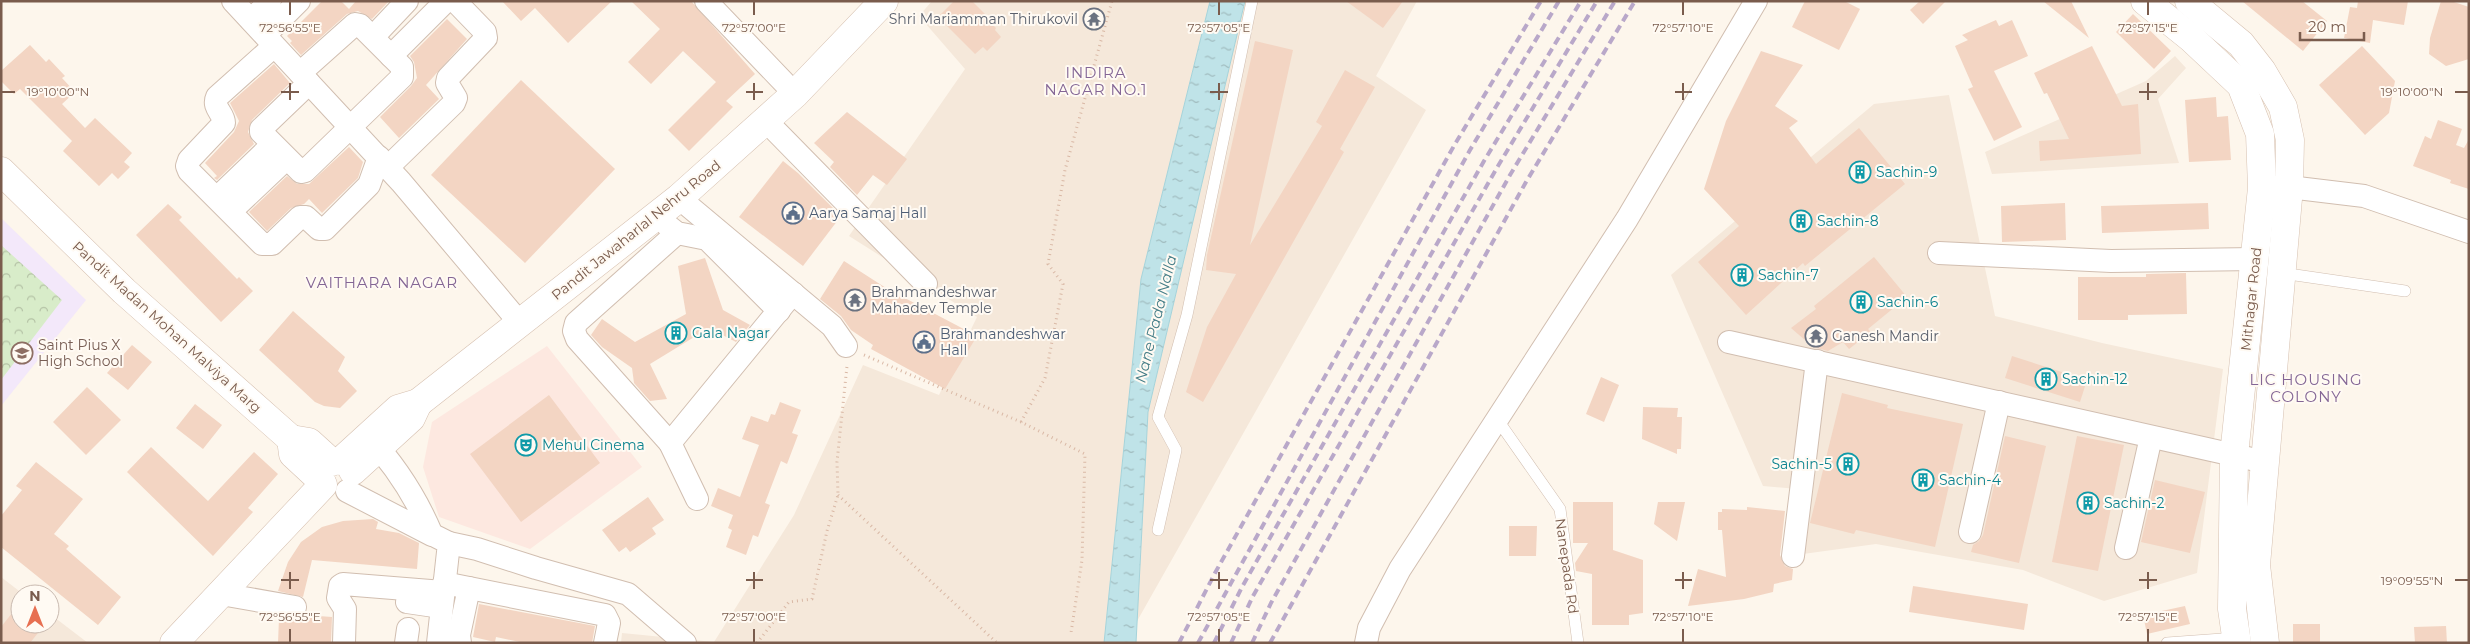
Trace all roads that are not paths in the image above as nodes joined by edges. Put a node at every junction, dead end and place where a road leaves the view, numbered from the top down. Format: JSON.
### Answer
{"nodes":[{"id":1,"x":233,"y":1,"type":"edge"},
{"id":2,"x":270,"y":1,"type":"edge"},
{"id":3,"x":299,"y":1,"type":"edge"},
{"id":4,"x":408,"y":1,"type":"edge"},
{"id":5,"x":446,"y":1,"type":"edge"},
{"id":6,"x":454,"y":1,"type":"edge"},
{"id":7,"x":706,"y":1,"type":"edge"},
{"id":8,"x":884,"y":1,"type":"edge"},
{"id":9,"x":1252,"y":1,"type":"edge"},
{"id":10,"x":1756,"y":1,"type":"edge"},
{"id":11,"x":2145,"y":1,"type":"edge"},
{"id":12,"x":2189,"y":1,"type":"edge"},
{"id":13,"x":263,"y":34,"type":"junction"},
{"id":14,"x":373,"y":37,"type":"junction"},
{"id":15,"x":392,"y":56,"type":"junction"},
{"id":16,"x":305,"y":78,"type":"junction"},
{"id":17,"x":794,"y":94,"type":"junction"},
{"id":18,"x":766,"y":121,"type":"junction"},
{"id":19,"x":351,"y":127,"type":"junction"},
{"id":20,"x":279,"y":152,"type":"junction"},
{"id":21,"x":383,"y":162,"type":"junction"},
{"id":22,"x":1,"y":171,"type":"edge"},
{"id":23,"x":2289,"y":187,"type":"junction"},
{"id":24,"x":2262,"y":188,"type":"junction"},
{"id":25,"x":680,"y":198,"type":"junction"},
{"id":26,"x":224,"y":204,"type":"junction"},
{"id":27,"x":656,"y":217,"type":"junction"},
{"id":28,"x":2469,"y":232,"type":"edge"},
{"id":29,"x":678,"y":233,"type":"junction"},
{"id":30,"x":1939,"y":253,"type":"dead end"},
{"id":31,"x":2255,"y":259,"type":"junction"},
{"id":32,"x":586,"y":272,"type":"junction"},
{"id":33,"x":2282,"y":273,"type":"junction"},
{"id":34,"x":926,"y":284,"type":"dead end"},
{"id":35,"x":2405,"y":291,"type":"dead end"},
{"id":36,"x":793,"y":293,"type":"junction"},
{"id":37,"x":608,"y":294,"type":"junction"},
{"id":38,"x":779,"y":312,"type":"junction"},
{"id":39,"x":520,"y":323,"type":"junction"},
{"id":40,"x":1729,"y":342,"type":"dead end"},
{"id":41,"x":846,"y":347,"type":"road end"},
{"id":42,"x":1817,"y":361,"type":"junction"},
{"id":43,"x":1999,"y":402,"type":"junction"},
{"id":44,"x":1497,"y":419,"type":"junction"},
{"id":45,"x":2151,"y":437,"type":"junction"},
{"id":46,"x":373,"y":442,"type":"junction"},
{"id":47,"x":670,"y":443,"type":"junction"},
{"id":48,"x":2234,"y":455,"type":"junction"},
{"id":49,"x":2265,"y":462,"type":"junction"},
{"id":50,"x":336,"y":475,"type":"junction"},
{"id":51,"x":697,"y":499,"type":"dead end"},
{"id":52,"x":1158,"y":530,"type":"dead end"},
{"id":53,"x":1970,"y":532,"type":"dead end"},
{"id":54,"x":441,"y":539,"type":"junction"},
{"id":55,"x":2126,"y":548,"type":"dead end"},
{"id":56,"x":1793,"y":556,"type":"dead end"},
{"id":57,"x":469,"y":588,"type":"junction"},
{"id":58,"x":220,"y":594,"type":"junction"},
{"id":59,"x":443,"y":594,"type":"junction"},
{"id":60,"x":295,"y":607,"type":"dead end"},
{"id":61,"x":2237,"y":640,"type":"edge"},
{"id":62,"x":174,"y":643,"type":"edge"},
{"id":63,"x":344,"y":643,"type":"edge"},
{"id":64,"x":350,"y":643,"type":"edge"},
{"id":65,"x":438,"y":643,"type":"edge"},
{"id":66,"x":460,"y":643,"type":"edge"},
{"id":67,"x":605,"y":643,"type":"edge"},
{"id":68,"x":685,"y":643,"type":"edge"},
{"id":69,"x":1366,"y":643,"type":"edge"},
{"id":70,"x":1578,"y":643,"type":"edge"},
{"id":71,"x":2167,"y":643,"type":"edge"},
{"id":72,"x":2265,"y":643,"type":"edge"}],
"edges":[{"from":1,"to":13,"type":"street"},
{"from":2,"to":13,"type":"street"},
{"from":3,"to":13,"type":"street"},
{"from":4,"to":14,"type":"street"},
{"from":5,"to":15,"type":"street"},
{"from":6,"to":21,"type":"street"},
{"from":7,"to":17,"type":"street"},
{"from":8,"to":17,"type":"street","name":"Pandit Jawaharlal Nehru Road"},
{"from":9,"to":52,"type":"lane"},
{"from":10,"to":44,"type":"street"},
{"from":11,"to":24,"type":"street","name":"Mithagar Road"},
{"from":12,"to":23,"type":"street","name":"Mithagar Road"},
{"from":13,"to":16,"type":"street"},
{"from":13,"to":26,"type":"street"},
{"from":14,"to":15,"type":"street"},
{"from":14,"to":16,"type":"street"},
{"from":15,"to":19,"type":"street"},
{"from":16,"to":19,"type":"street"},
{"from":16,"to":20,"type":"street"},
{"from":17,"to":18,"type":"street","name":"Pandit Jawaharlal Nehru Road"},
{"from":18,"to":25,"type":"street","name":"Pandit Jawaharlal Nehru Road"},
{"from":18,"to":34,"type":"street"},
{"from":19,"to":20,"type":"street"},
{"from":19,"to":21,"type":"street"},
{"from":20,"to":26,"type":"street"},
{"from":21,"to":26,"type":"street"},
{"from":21,"to":39,"type":"street"},
{"from":22,"to":50,"type":"street","name":"Pandit Madan Mohan Malviya Marg"},
{"from":23,"to":24,"type":"street"},
{"from":23,"to":28,"type":"street"},
{"from":23,"to":33,"type":"street","name":"Mithagar Road"},
{"from":24,"to":31,"type":"street","name":"Mithagar Road"},
{"from":25,"to":27,"type":"street","name":"Pandit Jawaharlal Nehru Road"},
{"from":25,"to":36,"type":"street"},
{"from":27,"to":29,"type":"street"},
{"from":27,"to":32,"type":"street","name":"Pandit Jawaharlal Nehru Road"},
{"from":29,"to":37,"type":"street"},
{"from":29,"to":38,"type":"street"},
{"from":30,"to":31,"type":"street"},
{"from":31,"to":48,"type":"street","name":"Mithagar Road"},
{"from":32,"to":37,"type":"street"},
{"from":32,"to":39,"type":"street","name":"Pandit Jawaharlal Nehru Road"},
{"from":33,"to":35,"type":"lane"},
{"from":33,"to":49,"type":"street","name":"Mithagar Road"},
{"from":36,"to":38,"type":"street"},
{"from":36,"to":41,"type":"street"},
{"from":37,"to":47,"type":"street"},
{"from":38,"to":47,"type":"street"},
{"from":39,"to":46,"type":"street","name":"Pandit Jawaharlal Nehru Road"},
{"from":40,"to":42,"type":"street"},
{"from":42,"to":43,"type":"street"},
{"from":42,"to":56,"type":"street"},
{"from":43,"to":45,"type":"street"},
{"from":43,"to":53,"type":"street"},
{"from":44,"to":69,"type":"street"},
{"from":44,"to":70,"type":"lane","name":"Nanepada Rd"},
{"from":45,"to":48,"type":"street"},
{"from":45,"to":55,"type":"street"},
{"from":46,"to":50,"type":"street","name":"Pandit Jawaharlal Nehru Road"},
{"from":46,"to":54,"type":"street"},
{"from":47,"to":51,"type":"street"},
{"from":48,"to":49,"type":"street"},
{"from":48,"to":61,"type":"street","name":"Mithagar Road"},
{"from":49,"to":72,"type":"street","name":"Mithagar Road"},
{"from":50,"to":54,"type":"street"},
{"from":50,"to":58,"type":"street"},
{"from":54,"to":59,"type":"street"},
{"from":54,"to":68,"type":"street"},
{"from":57,"to":59,"type":"street"},
{"from":57,"to":66,"type":"street"},
{"from":57,"to":67,"type":"street"},
{"from":58,"to":60,"type":"street"},
{"from":58,"to":62,"type":"street"},
{"from":59,"to":63,"type":"street"},
{"from":59,"to":64,"type":"street"},
{"from":59,"to":65,"type":"street"},
{"from":61,"to":71,"type":"lane"}]}
